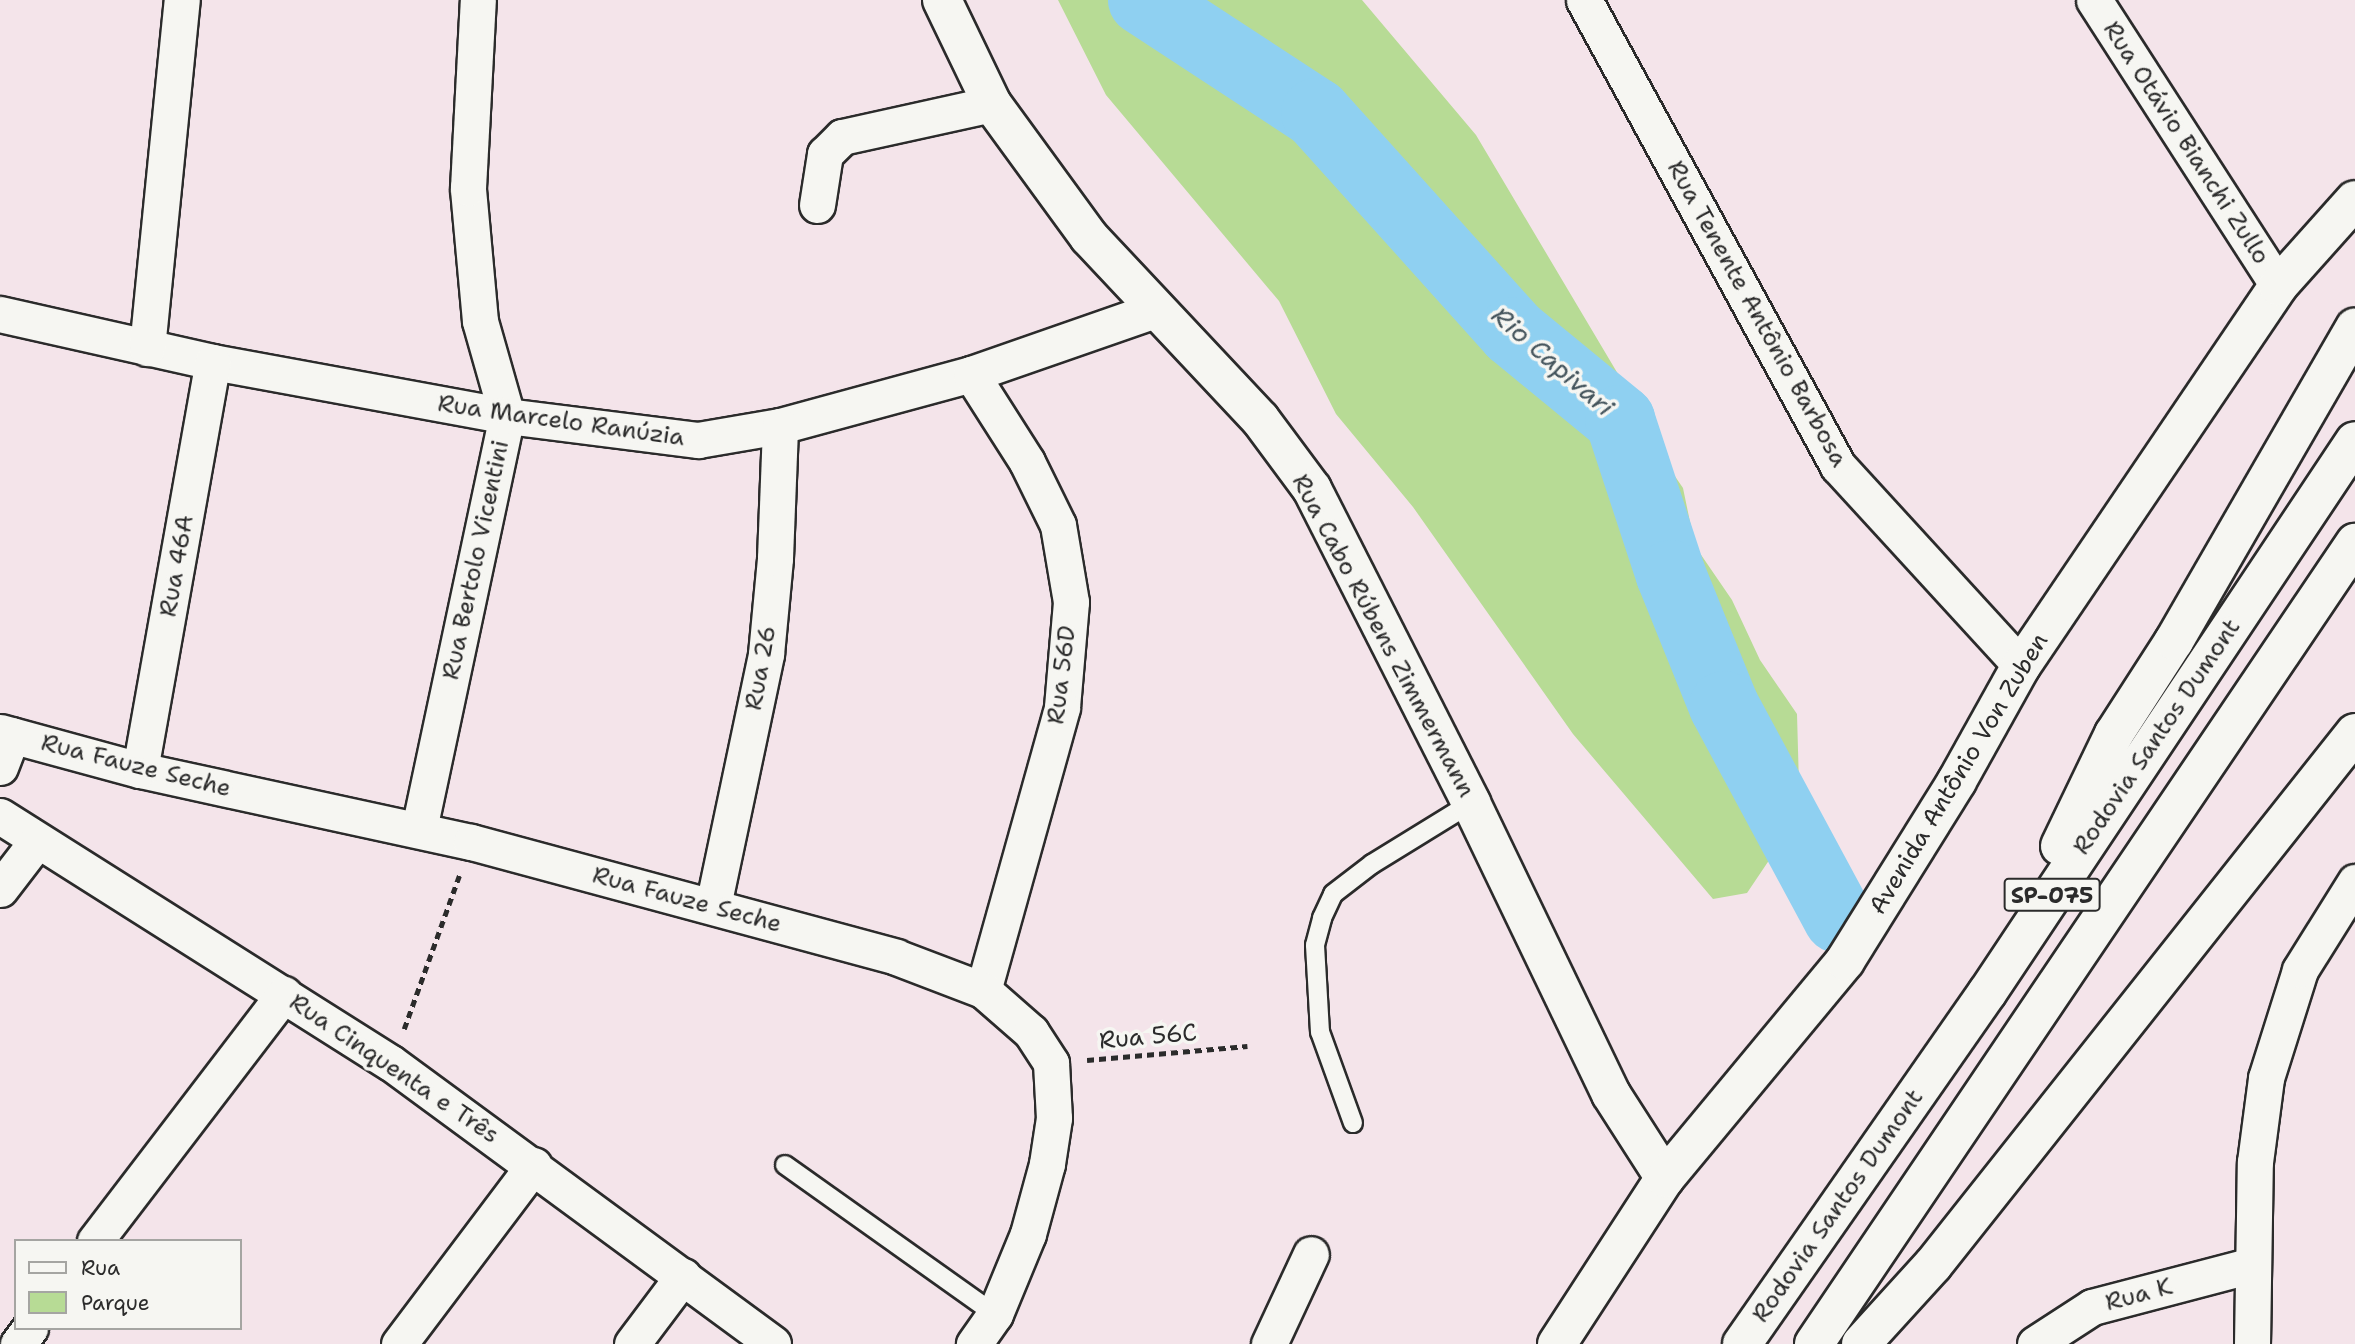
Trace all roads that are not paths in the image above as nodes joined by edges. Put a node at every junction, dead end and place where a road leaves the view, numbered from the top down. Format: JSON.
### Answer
{"nodes":[{"id":1,"x":183,"y":0,"type":"edge"},
{"id":2,"x":478,"y":0,"type":"edge"},
{"id":3,"x":942,"y":0,"type":"edge"},
{"id":4,"x":1584,"y":0,"type":"edge"},
{"id":5,"x":2094,"y":0,"type":"edge"},
{"id":6,"x":992,"y":104,"type":"junction"},
{"id":7,"x":2355,"y":200,"type":"edge"},
{"id":8,"x":817,"y":205,"type":"dead end"},
{"id":9,"x":2278,"y":286,"type":"junction"},
{"id":10,"x":1155,"y":310,"type":"junction"},
{"id":11,"x":0,"y":314,"type":"edge"},
{"id":12,"x":2355,"y":328,"type":"edge"},
{"id":13,"x":147,"y":348,"type":"junction"},
{"id":14,"x":213,"y":362,"type":"junction"},
{"id":15,"x":971,"y":374,"type":"junction"},
{"id":16,"x":507,"y":416,"type":"junction"},
{"id":17,"x":780,"y":426,"type":"junction"},
{"id":18,"x":2355,"y":440,"type":"edge"},
{"id":19,"x":2355,"y":543,"type":"edge"},
{"id":20,"x":2021,"y":666,"type":"junction"},
{"id":21,"x":2355,"y":733,"type":"edge"},
{"id":22,"x":6,"y":734,"type":"edge"},
{"id":23,"x":0,"y":767,"type":"edge"},
{"id":24,"x":140,"y":770,"type":"junction"},
{"id":25,"x":1471,"y":803,"type":"junction"},
{"id":26,"x":0,"y":816,"type":"edge"},
{"id":27,"x":419,"y":829,"type":"junction"},
{"id":28,"x":37,"y":841,"type":"junction"},
{"id":29,"x":2355,"y":882,"type":"edge"},
{"id":30,"x":0,"y":889,"type":"edge"},
{"id":31,"x":713,"y":906,"type":"junction"},
{"id":32,"x":983,"y":990,"type":"junction"},
{"id":33,"x":1987,"y":993,"type":"junction"},
{"id":34,"x":284,"y":994,"type":"junction"},
{"id":35,"x":1353,"y":1123,"type":"dead end"},
{"id":36,"x":785,"y":1164,"type":"dead end"},
{"id":37,"x":534,"y":1165,"type":"junction"},
{"id":38,"x":1665,"y":1178,"type":"junction"},
{"id":39,"x":97,"y":1239,"type":"edge"},
{"id":40,"x":1311,"y":1254,"type":"dead end"},
{"id":41,"x":2252,"y":1265,"type":"junction"},
{"id":42,"x":683,"y":1276,"type":"junction"},
{"id":43,"x":995,"y":1314,"type":"junction"},
{"id":44,"x":399,"y":1344,"type":"edge"},
{"id":45,"x":632,"y":1344,"type":"edge"},
{"id":46,"x":773,"y":1344,"type":"edge"},
{"id":47,"x":974,"y":1344,"type":"edge"},
{"id":48,"x":1269,"y":1344,"type":"edge"},
{"id":49,"x":1557,"y":1344,"type":"edge"},
{"id":50,"x":1742,"y":1344,"type":"edge"},
{"id":51,"x":1814,"y":1344,"type":"edge"},
{"id":52,"x":1861,"y":1344,"type":"edge"},
{"id":53,"x":2035,"y":1344,"type":"edge"},
{"id":54,"x":2252,"y":1344,"type":"edge"}],
"edges":[{"from":1,"to":13,"type":"street"},
{"from":2,"to":16,"type":"street","name":"Rua Bertolo Vicentini"},
{"from":3,"to":6,"type":"main road","name":"Rua Cabo Rúbens Zimmermann"},
{"from":4,"to":20,"type":"street","name":"Rua Tenente Antônio Barbosa"},
{"from":5,"to":9,"type":"street","name":"Rua Otávio Bianchi Zullo"},
{"from":6,"to":8,"type":"street"},
{"from":6,"to":10,"type":"main road","name":"Rua Cabo Rúbens Zimmermann"},
{"from":7,"to":9,"type":"main road","name":"Avenida Antônio Von Zuben"},
{"from":9,"to":20,"type":"main road","name":"Avenida Antônio Von Zuben"},
{"from":10,"to":15,"type":"street","name":"Rua Marcelo Ranúzia"},
{"from":10,"to":25,"type":"main road","name":"Rua Cabo Rúbens Zimmermann"},
{"from":11,"to":13,"type":"street","name":"Rua Marcelo Ranúzia"},
{"from":12,"to":33,"type":"main road"},
{"from":13,"to":14,"type":"street","name":"Rua Marcelo Ranúzia"},
{"from":14,"to":16,"type":"street","name":"Rua Marcelo Ranúzia"},
{"from":14,"to":24,"type":"street","name":"Rua 46A"},
{"from":15,"to":17,"type":"street","name":"Rua Marcelo Ranúzia"},
{"from":15,"to":32,"type":"street","name":"Rua 56D"},
{"from":16,"to":17,"type":"street","name":"Rua Marcelo Ranúzia"},
{"from":16,"to":27,"type":"street","name":"Rua Bertolo Vicentini"},
{"from":17,"to":31,"type":"street","name":"Rua 26"},
{"from":18,"to":33,"type":"main road","name":"Rodovia Santos Dumont","number":"SP-075"},
{"from":19,"to":51,"type":"main road","number":"SP-075"},
{"from":20,"to":38,"type":"main road","name":"Avenida Antônio Von Zuben"},
{"from":21,"to":52,"type":"main road"},
{"from":22,"to":23,"type":"street"},
{"from":22,"to":24,"type":"street","name":"Rua Fauze Seche"},
{"from":24,"to":27,"type":"street","name":"Rua Fauze Seche"},
{"from":25,"to":35,"type":"lane"},
{"from":25,"to":38,"type":"main road","name":"Rua Cabo Rúbens Zimmermann"},
{"from":26,"to":28,"type":"street","name":"Rua Cinquenta e Três"},
{"from":27,"to":31,"type":"street","name":"Rua Fauze Seche"},
{"from":28,"to":30,"type":"street"},
{"from":28,"to":34,"type":"street","name":"Rua Cinquenta e Três"},
{"from":29,"to":41,"type":"street"},
{"from":31,"to":32,"type":"street","name":"Rua Fauze Seche"},
{"from":32,"to":43,"type":"street","name":"Rua Fauze Seche"},
{"from":33,"to":50,"type":"main road","name":"Rodovia Santos Dumont","number":"SP-075"},
{"from":34,"to":37,"type":"street","name":"Rua Cinquenta e Três"},
{"from":34,"to":39,"type":"street"},
{"from":36,"to":43,"type":"lane"},
{"from":37,"to":42,"type":"street","name":"Rua Cinquenta e Três"},
{"from":37,"to":44,"type":"street"},
{"from":38,"to":49,"type":"main road","name":"Avenida Antônio Von Zuben"},
{"from":40,"to":48,"type":"street"},
{"from":41,"to":53,"type":"street","name":"Rua K"},
{"from":41,"to":54,"type":"street"},
{"from":42,"to":45,"type":"street"},
{"from":42,"to":46,"type":"street","name":"Rua Cinquenta e Três"},
{"from":43,"to":47,"type":"street","name":"Rua Fauze Seche"}]}
